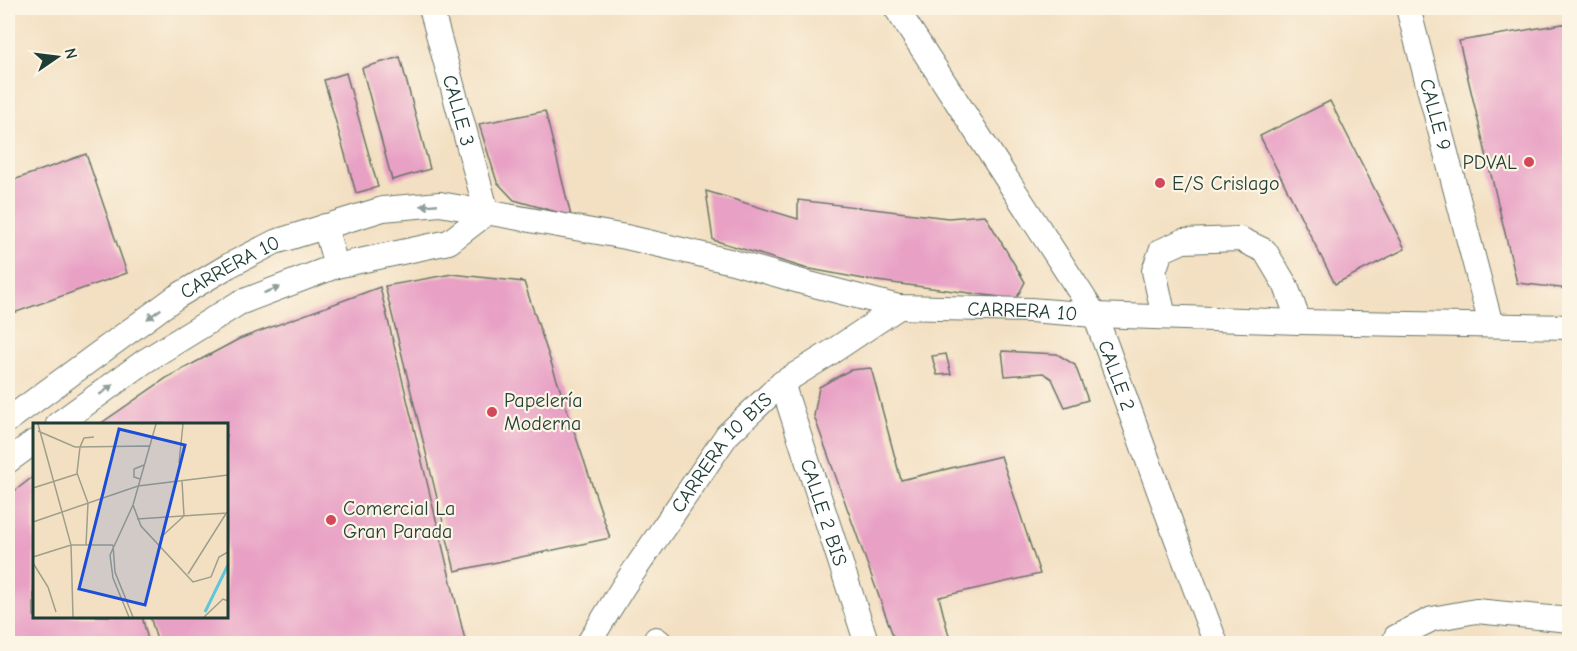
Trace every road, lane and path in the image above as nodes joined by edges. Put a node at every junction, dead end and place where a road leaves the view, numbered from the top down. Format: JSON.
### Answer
{"nodes":[{"id":1,"x":431,"y":8,"type":"edge"},
{"id":2,"x":896,"y":8,"type":"edge"},
{"id":3,"x":1408,"y":8,"type":"edge"},
{"id":4,"x":487,"y":213,"type":"junction"},
{"id":5,"x":325,"y":226,"type":"junction"},
{"id":6,"x":336,"y":266,"type":"junction"},
{"id":7,"x":900,"y":307,"type":"junction"},
{"id":8,"x":1095,"y":315,"type":"junction"},
{"id":9,"x":1164,"y":317,"type":"junction"},
{"id":10,"x":1299,"y":322,"type":"junction"},
{"id":11,"x":1491,"y":325,"type":"junction"},
{"id":12,"x":1569,"y":327,"type":"edge"},
{"id":13,"x":129,"y":332,"type":"junction"},
{"id":14,"x":145,"y":362,"type":"junction"},
{"id":15,"x":782,"y":382,"type":"junction"},
{"id":16,"x":8,"y":420,"type":"edge"},
{"id":17,"x":59,"y":423,"type":"edge"},
{"id":18,"x":33,"y":443,"type":"edge"},
{"id":19,"x":8,"y":461,"type":"edge"},
{"id":20,"x":1569,"y":620,"type":"edge"},
{"id":21,"x":1396,"y":637,"type":"dead end"},
{"id":22,"x":588,"y":644,"type":"edge"},
{"id":23,"x":867,"y":644,"type":"edge"},
{"id":24,"x":1216,"y":644,"type":"edge"}],
"edges":[{"from":1,"to":4,"type":"street","name":"CALLE 3"},
{"from":2,"to":8,"type":"street","name":"CALLE 2"},
{"from":3,"to":11,"type":"street","name":"CALLE 9"},
{"from":4,"to":5,"type":"street","name":"CARRERA 10","one_way":true},
{"from":4,"to":6,"type":"street","name":"CARRERA 10"},
{"from":4,"to":7,"type":"street","name":"CARRERA 10"},
{"from":5,"to":6,"type":"street"},
{"from":5,"to":13,"type":"street","name":"CARRERA 10","one_way":true},
{"from":14,"to":6,"type":"street","name":"CARRERA 10","one_way":true},
{"from":7,"to":8,"type":"street","name":"CARRERA 10"},
{"from":7,"to":15,"type":"street","name":"CARRERA 10 BIS"},
{"from":8,"to":9,"type":"street","name":"CARRERA 10"},
{"from":8,"to":24,"type":"street","name":"CALLE 2"},
{"from":9,"to":10,"type":"street","name":"CARRERA 10"},
{"from":9,"to":10,"type":"street"},
{"from":10,"to":11,"type":"street","name":"CARRERA 10"},
{"from":11,"to":12,"type":"street","name":"CARRERA 10"},
{"from":13,"to":14,"type":"street"},
{"from":13,"to":16,"type":"street","name":"CARRERA 10"},
{"from":17,"to":14,"type":"street","name":"CARRERA 10","one_way":true},
{"from":15,"to":22,"type":"street","name":"CARRERA 10 BIS"},
{"from":15,"to":23,"type":"street","name":"CALLE 2 BIS"},
{"from":18,"to":19,"type":"street"},
{"from":20,"to":21,"type":"street"}]}
